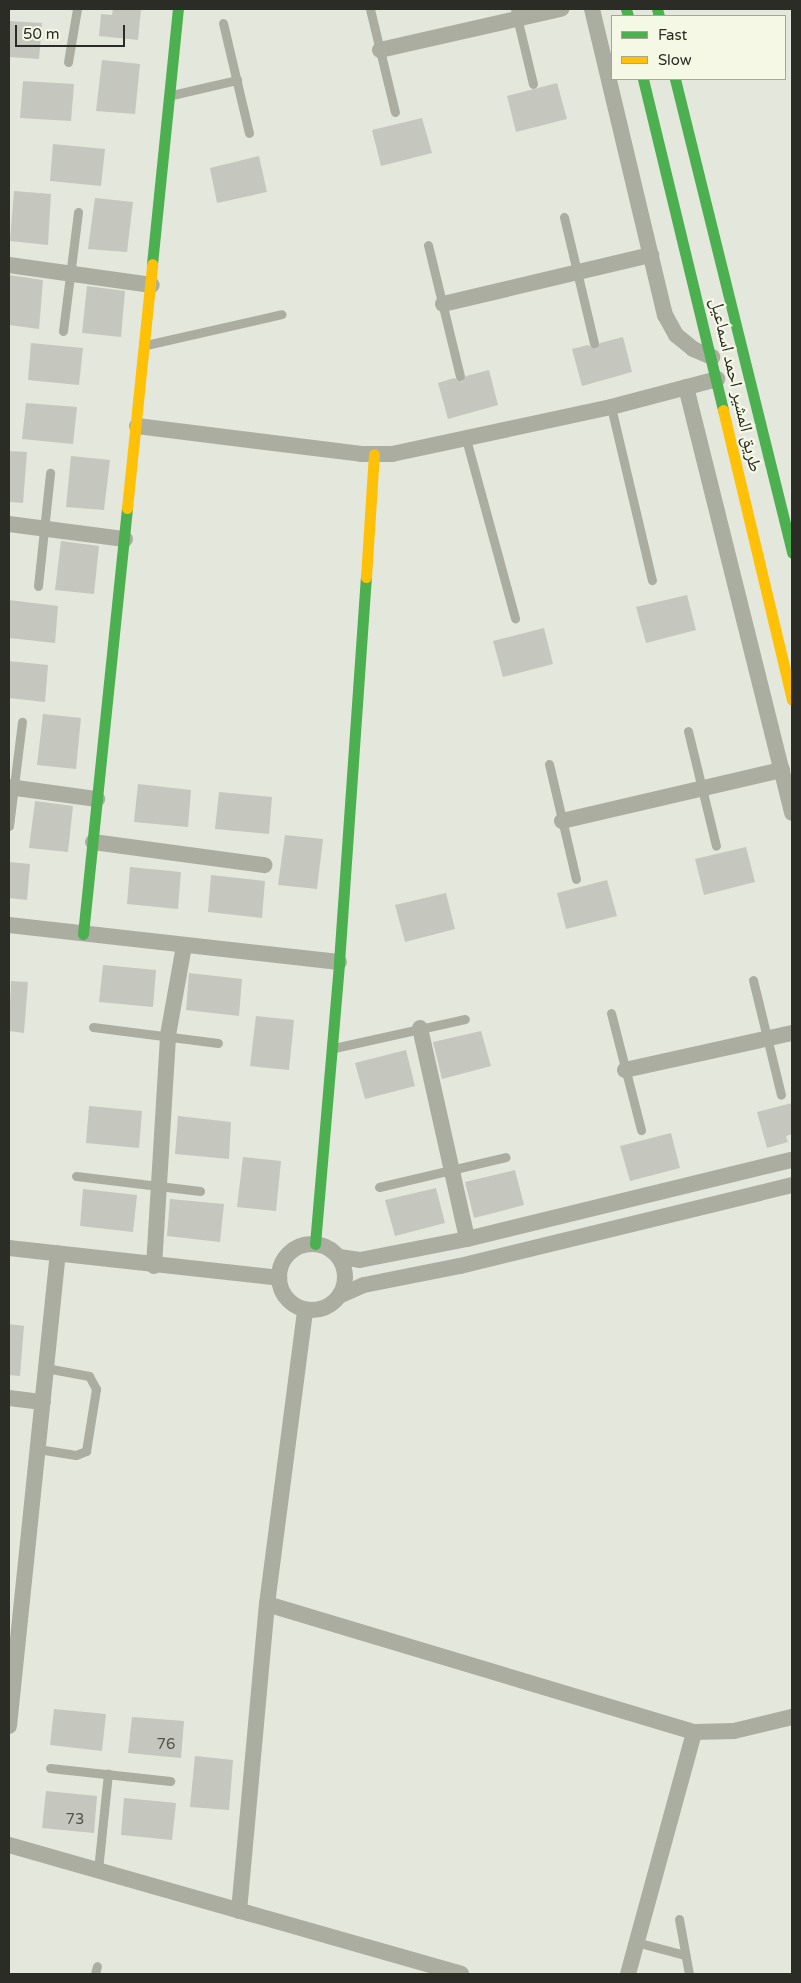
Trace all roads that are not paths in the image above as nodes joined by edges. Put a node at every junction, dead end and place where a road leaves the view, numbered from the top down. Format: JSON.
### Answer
{"nodes":[{"id":1,"x":78,"y":9,"type":"edge"},
{"id":2,"x":178,"y":9,"type":"edge"},
{"id":3,"x":370,"y":9,"type":"edge"},
{"id":4,"x":561,"y":9,"type":"edge"},
{"id":5,"x":592,"y":9,"type":"edge"},
{"id":6,"x":516,"y":14,"type":"edge"},
{"id":7,"x":223,"y":23,"type":"dead end"},
{"id":8,"x":380,"y":50,"type":"junction"},
{"id":9,"x":68,"y":62,"type":"dead end"},
{"id":10,"x":236,"y":80,"type":"junction"},
{"id":11,"x":643,"y":80,"type":"edge"},
{"id":12,"x":674,"y":80,"type":"edge"},
{"id":13,"x":533,"y":84,"type":"dead end"},
{"id":14,"x":172,"y":95,"type":"junction"},
{"id":15,"x":395,"y":112,"type":"dead end"},
{"id":16,"x":249,"y":134,"type":"dead end"},
{"id":17,"x":78,"y":212,"type":"dead end"},
{"id":18,"x":564,"y":216,"type":"dead end"},
{"id":19,"x":428,"y":245,"type":"dead end"},
{"id":20,"x":651,"y":255,"type":"junction"},
{"id":21,"x":9,"y":265,"type":"edge"},
{"id":22,"x":70,"y":274,"type":"junction"},
{"id":23,"x":578,"y":274,"type":"junction"},
{"id":24,"x":152,"y":285,"type":"junction"},
{"id":25,"x":443,"y":304,"type":"junction"},
{"id":26,"x":282,"y":314,"type":"dead end"},
{"id":27,"x":63,"y":331,"type":"dead end"},
{"id":28,"x":594,"y":343,"type":"dead end"},
{"id":29,"x":145,"y":345,"type":"junction"},
{"id":30,"x":712,"y":357,"type":"junction"},
{"id":31,"x":460,"y":376,"type":"dead end"},
{"id":32,"x":717,"y":379,"type":"junction"},
{"id":33,"x":686,"y":387,"type":"junction"},
{"id":34,"x":611,"y":407,"type":"junction"},
{"id":35,"x":137,"y":426,"type":"junction"},
{"id":36,"x":466,"y":439,"type":"junction"},
{"id":37,"x":374,"y":454,"type":"junction"},
{"id":38,"x":50,"y":473,"type":"dead end"},
{"id":39,"x":9,"y":524,"type":"edge"},
{"id":40,"x":44,"y":528,"type":"junction"},
{"id":41,"x":125,"y":539,"type":"junction"},
{"id":42,"x":792,"y":553,"type":"edge"},
{"id":43,"x":652,"y":580,"type":"dead end"},
{"id":44,"x":38,"y":586,"type":"dead end"},
{"id":45,"x":515,"y":618,"type":"dead end"},
{"id":46,"x":792,"y":700,"type":"edge"},
{"id":47,"x":22,"y":722,"type":"dead end"},
{"id":48,"x":688,"y":731,"type":"dead end"},
{"id":49,"x":548,"y":764,"type":"dead end"},
{"id":50,"x":782,"y":770,"type":"junction"},
{"id":51,"x":11,"y":787,"type":"edge"},
{"id":52,"x":702,"y":789,"type":"junction"},
{"id":53,"x":98,"y":799,"type":"junction"},
{"id":54,"x":792,"y":813,"type":"edge"},
{"id":55,"x":562,"y":821,"type":"junction"},
{"id":56,"x":9,"y":826,"type":"edge"},
{"id":57,"x":93,"y":842,"type":"junction"},
{"id":58,"x":716,"y":846,"type":"dead end"},
{"id":59,"x":264,"y":865,"type":"dead end"},
{"id":60,"x":576,"y":880,"type":"dead end"},
{"id":61,"x":9,"y":925,"type":"edge"},
{"id":62,"x":83,"y":934,"type":"junction"},
{"id":63,"x":184,"y":946,"type":"junction"},
{"id":64,"x":339,"y":962,"type":"junction"},
{"id":65,"x":753,"y":980,"type":"dead end"},
{"id":66,"x":611,"y":1013,"type":"dead end"},
{"id":67,"x":465,"y":1019,"type":"dead end"},
{"id":68,"x":93,"y":1027,"type":"dead end"},
{"id":69,"x":420,"y":1028,"type":"junction"},
{"id":70,"x":792,"y":1033,"type":"edge"},
{"id":71,"x":168,"y":1035,"type":"junction"},
{"id":72,"x":767,"y":1038,"type":"junction"},
{"id":73,"x":218,"y":1042,"type":"dead end"},
{"id":74,"x":332,"y":1048,"type":"junction"},
{"id":75,"x":626,"y":1070,"type":"junction"},
{"id":76,"x":781,"y":1094,"type":"dead end"},
{"id":77,"x":640,"y":1130,"type":"dead end"},
{"id":78,"x":506,"y":1157,"type":"dead end"},
{"id":79,"x":792,"y":1160,"type":"edge"},
{"id":80,"x":452,"y":1170,"type":"junction"},
{"id":81,"x":76,"y":1176,"type":"dead end"},
{"id":82,"x":161,"y":1184,"type":"junction"},
{"id":83,"x":792,"y":1185,"type":"edge"},
{"id":84,"x":379,"y":1187,"type":"dead end"},
{"id":85,"x":200,"y":1191,"type":"dead end"},
{"id":86,"x":467,"y":1239,"type":"junction"},
{"id":87,"x":315,"y":1244,"type":"junction"},
{"id":88,"x":9,"y":1248,"type":"edge"},
{"id":89,"x":58,"y":1254,"type":"junction"},
{"id":90,"x":338,"y":1257,"type":"junction"},
{"id":91,"x":154,"y":1266,"type":"junction"},
{"id":92,"x":279,"y":1278,"type":"junction"},
{"id":93,"x":339,"y":1296,"type":"junction"},
{"id":94,"x":305,"y":1310,"type":"junction"},
{"id":95,"x":46,"y":1368,"type":"junction"},
{"id":96,"x":9,"y":1398,"type":"edge"},
{"id":97,"x":42,"y":1402,"type":"junction"},
{"id":98,"x":38,"y":1449,"type":"junction"},
{"id":99,"x":267,"y":1604,"type":"junction"},
{"id":100,"x":12,"y":1659,"type":"edge"},
{"id":101,"x":792,"y":1717,"type":"edge"},
{"id":102,"x":9,"y":1726,"type":"edge"},
{"id":103,"x":694,"y":1732,"type":"junction"},
{"id":104,"x":50,"y":1768,"type":"dead end"},
{"id":105,"x":108,"y":1774,"type":"junction"},
{"id":106,"x":170,"y":1781,"type":"dead end"},
{"id":107,"x":9,"y":1845,"type":"edge"},
{"id":108,"x":98,"y":1870,"type":"junction"},
{"id":109,"x":239,"y":1911,"type":"junction"},
{"id":110,"x":679,"y":1919,"type":"dead end"},
{"id":111,"x":636,"y":1942,"type":"junction"},
{"id":112,"x":686,"y":1955,"type":"junction"},
{"id":113,"x":461,"y":1974,"type":"edge"},
{"id":114,"x":628,"y":1974,"type":"edge"},
{"id":115,"x":689,"y":1974,"type":"edge"}],
"edges":[{"from":1,"to":9,"type":"lane"},
{"from":2,"to":14,"type":"street"},
{"from":3,"to":8,"type":"lane"},
{"from":4,"to":6,"type":"street"},
{"from":5,"to":20,"type":"street"},
{"from":6,"to":8,"type":"street"},
{"from":6,"to":13,"type":"lane"},
{"from":7,"to":10,"type":"lane"},
{"from":8,"to":15,"type":"lane"},
{"from":10,"to":14,"type":"lane"},
{"from":10,"to":16,"type":"lane"},
{"from":11,"to":30,"type":"street","name":"طريق المشير احمد اسماعيل"},
{"from":12,"to":42,"type":"street","name":"طريق المشير احمد اسماعيل"},
{"from":14,"to":24,"type":"street"},
{"from":17,"to":22,"type":"lane"},
{"from":18,"to":23,"type":"lane"},
{"from":19,"to":25,"type":"lane"},
{"from":20,"to":23,"type":"street"},
{"from":20,"to":30,"type":"street"},
{"from":21,"to":22,"type":"street"},
{"from":22,"to":24,"type":"street"},
{"from":22,"to":27,"type":"lane"},
{"from":23,"to":25,"type":"street"},
{"from":23,"to":28,"type":"lane"},
{"from":24,"to":29,"type":"street"},
{"from":25,"to":31,"type":"lane"},
{"from":26,"to":29,"type":"lane"},
{"from":29,"to":35,"type":"street"},
{"from":30,"to":32,"type":"street","name":"طريق المشير احمد اسماعيل"},
{"from":32,"to":33,"type":"street"},
{"from":32,"to":46,"type":"street","name":"طريق المشير احمد اسماعيل"},
{"from":33,"to":34,"type":"street"},
{"from":33,"to":50,"type":"street"},
{"from":34,"to":36,"type":"street"},
{"from":34,"to":43,"type":"lane"},
{"from":35,"to":37,"type":"street"},
{"from":35,"to":41,"type":"street"},
{"from":36,"to":37,"type":"street"},
{"from":36,"to":45,"type":"lane"},
{"from":37,"to":64,"type":"street"},
{"from":38,"to":40,"type":"lane"},
{"from":39,"to":40,"type":"street"},
{"from":40,"to":41,"type":"street"},
{"from":40,"to":44,"type":"lane"},
{"from":41,"to":53,"type":"street"},
{"from":47,"to":51,"type":"lane"},
{"from":48,"to":52,"type":"lane"},
{"from":49,"to":55,"type":"lane"},
{"from":50,"to":52,"type":"street"},
{"from":50,"to":54,"type":"street"},
{"from":51,"to":53,"type":"street"},
{"from":51,"to":56,"type":"lane"},
{"from":52,"to":55,"type":"street"},
{"from":52,"to":58,"type":"lane"},
{"from":53,"to":57,"type":"street"},
{"from":55,"to":60,"type":"lane"},
{"from":57,"to":59,"type":"street"},
{"from":57,"to":62,"type":"street"},
{"from":61,"to":62,"type":"street"},
{"from":62,"to":63,"type":"street"},
{"from":63,"to":64,"type":"street"},
{"from":63,"to":71,"type":"street"},
{"from":64,"to":74,"type":"street"},
{"from":65,"to":72,"type":"lane"},
{"from":66,"to":75,"type":"lane"},
{"from":67,"to":69,"type":"lane"},
{"from":68,"to":71,"type":"lane"},
{"from":69,"to":74,"type":"lane"},
{"from":69,"to":80,"type":"street"},
{"from":70,"to":72,"type":"street"},
{"from":71,"to":73,"type":"lane"},
{"from":71,"to":82,"type":"street"},
{"from":72,"to":75,"type":"street"},
{"from":72,"to":76,"type":"lane"},
{"from":74,"to":87,"type":"street"},
{"from":75,"to":77,"type":"lane"},
{"from":78,"to":80,"type":"lane"},
{"from":79,"to":86,"type":"street"},
{"from":80,"to":84,"type":"lane"},
{"from":80,"to":86,"type":"street"},
{"from":81,"to":82,"type":"lane"},
{"from":82,"to":85,"type":"lane"},
{"from":82,"to":91,"type":"street"},
{"from":83,"to":93,"type":"street"},
{"from":86,"to":90,"type":"street"},
{"from":87,"to":90,"type":"street"},
{"from":87,"to":92,"type":"street"},
{"from":88,"to":89,"type":"street"},
{"from":89,"to":91,"type":"street"},
{"from":89,"to":95,"type":"street"},
{"from":90,"to":93,"type":"street"},
{"from":91,"to":92,"type":"street"},
{"from":92,"to":94,"type":"street"},
{"from":93,"to":94,"type":"street"},
{"from":94,"to":99,"type":"street"},
{"from":95,"to":97,"type":"street"},
{"from":95,"to":98,"type":"lane"},
{"from":96,"to":97,"type":"street"},
{"from":97,"to":98,"type":"street"},
{"from":98,"to":100,"type":"street"},
{"from":99,"to":103,"type":"street"},
{"from":99,"to":109,"type":"street"},
{"from":100,"to":102,"type":"street"},
{"from":101,"to":103,"type":"street"},
{"from":103,"to":111,"type":"street"},
{"from":104,"to":105,"type":"lane"},
{"from":105,"to":106,"type":"lane"},
{"from":105,"to":108,"type":"lane"},
{"from":107,"to":108,"type":"street"},
{"from":108,"to":109,"type":"street"},
{"from":109,"to":113,"type":"street"},
{"from":110,"to":112,"type":"lane"},
{"from":111,"to":112,"type":"lane"},
{"from":111,"to":114,"type":"street"},
{"from":112,"to":115,"type":"lane"}]}
